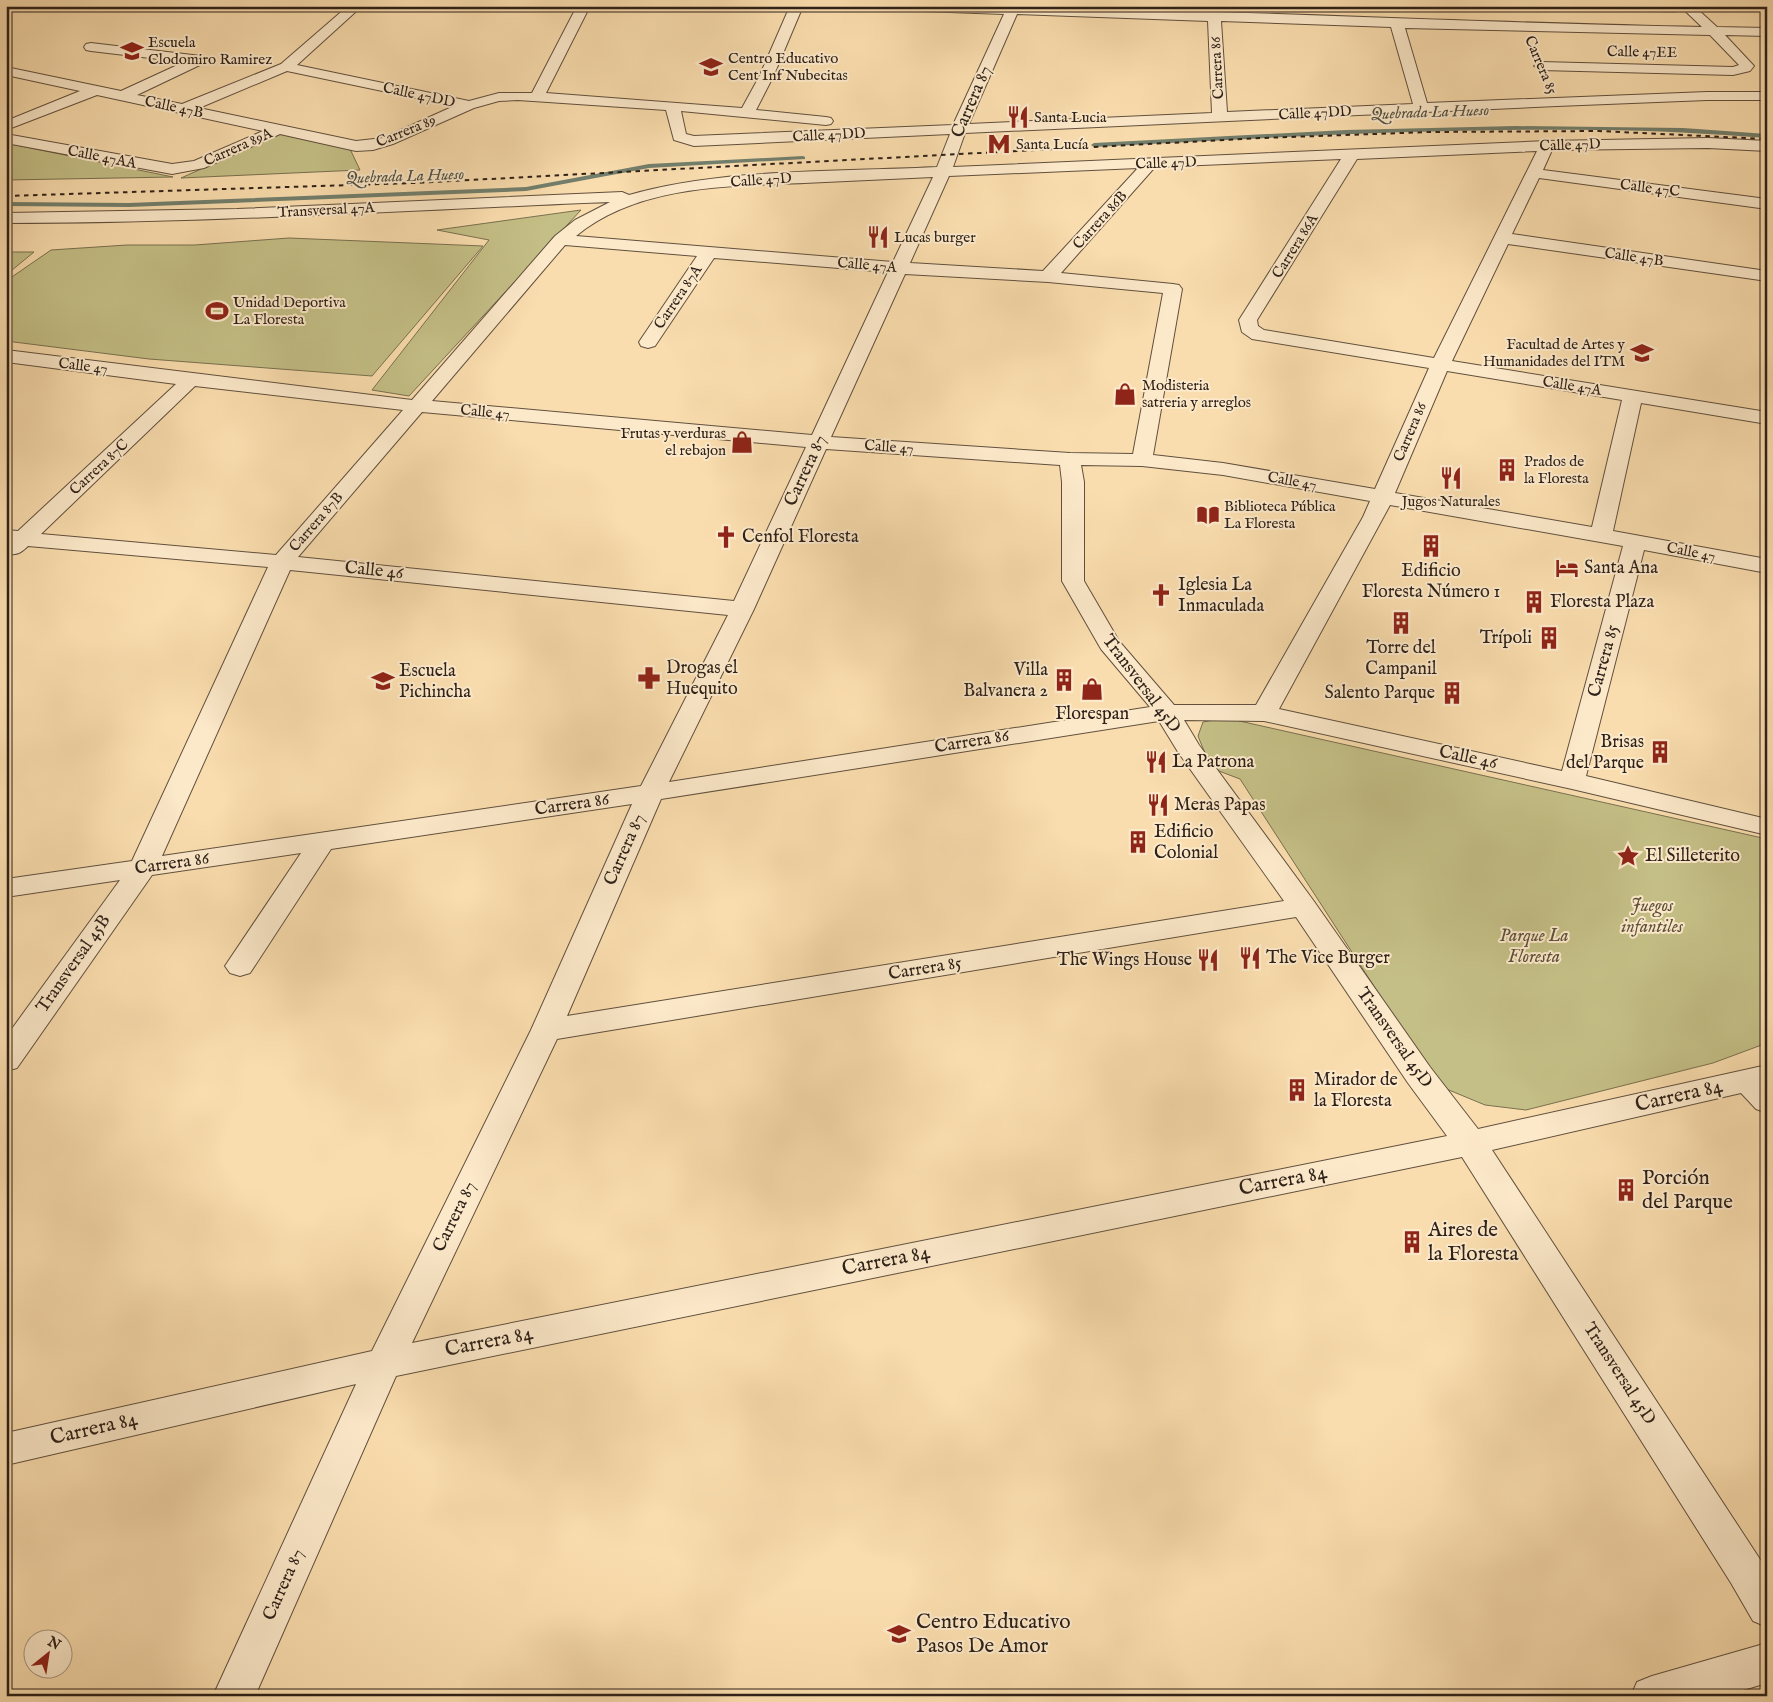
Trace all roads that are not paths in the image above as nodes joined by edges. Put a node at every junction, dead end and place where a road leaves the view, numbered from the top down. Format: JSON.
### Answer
{"nodes":[{"id":1,"x":356,"y":6,"type":"edge"},
{"id":2,"x":584,"y":6,"type":"edge"},
{"id":3,"x":797,"y":6,"type":"edge"},
{"id":4,"x":894,"y":6,"type":"edge"},
{"id":5,"x":1009,"y":8,"type":"edge"},
{"id":6,"x":1691,"y":10,"type":"edge"},
{"id":7,"x":1214,"y":17,"type":"junction"},
{"id":8,"x":1397,"y":24,"type":"junction"},
{"id":9,"x":1525,"y":28,"type":"junction"},
{"id":10,"x":1713,"y":32,"type":"junction"},
{"id":11,"x":1767,"y":32,"type":"edge"},
{"id":12,"x":91,"y":47,"type":"dead end"},
{"id":13,"x":1542,"y":66,"type":"junction"},
{"id":14,"x":286,"y":67,"type":"junction"},
{"id":15,"x":6,"y":71,"type":"edge"},
{"id":16,"x":96,"y":90,"type":"junction"},
{"id":17,"x":1552,"y":91,"type":"junction"},
{"id":18,"x":123,"y":96,"type":"junction"},
{"id":19,"x":537,"y":96,"type":"junction"},
{"id":20,"x":1767,"y":96,"type":"edge"},
{"id":21,"x":469,"y":105,"type":"junction"},
{"id":22,"x":672,"y":106,"type":"junction"},
{"id":23,"x":1421,"y":108,"type":"junction"},
{"id":24,"x":184,"y":109,"type":"junction"},
{"id":25,"x":747,"y":113,"type":"junction"},
{"id":26,"x":1220,"y":118,"type":"junction"},
{"id":27,"x":6,"y":126,"type":"edge"},
{"id":28,"x":279,"y":129,"type":"junction"},
{"id":29,"x":959,"y":129,"type":"junction"},
{"id":30,"x":923,"y":130,"type":"junction"},
{"id":31,"x":6,"y":138,"type":"edge"},
{"id":32,"x":341,"y":142,"type":"joint"},
{"id":33,"x":1547,"y":146,"type":"junction"},
{"id":34,"x":1767,"y":146,"type":"edge"},
{"id":35,"x":1460,"y":150,"type":"junction"},
{"id":36,"x":1352,"y":155,"type":"junction"},
{"id":37,"x":1184,"y":162,"type":"junction"},
{"id":38,"x":1151,"y":163,"type":"junction"},
{"id":39,"x":198,"y":165,"type":"joint"},
{"id":40,"x":943,"y":172,"type":"junction"},
{"id":41,"x":1534,"y":173,"type":"junction"},
{"id":42,"x":646,"y":196,"type":"junction"},
{"id":43,"x":1767,"y":204,"type":"edge"},
{"id":44,"x":6,"y":218,"type":"edge"},
{"id":45,"x":567,"y":234,"type":"junction"},
{"id":46,"x":1502,"y":238,"type":"junction"},
{"id":47,"x":709,"y":252,"type":"junction"},
{"id":48,"x":902,"y":261,"type":"junction"},
{"id":49,"x":1054,"y":271,"type":"junction"},
{"id":50,"x":1767,"y":276,"type":"edge"},
{"id":51,"x":1259,"y":335,"type":"joint"},
{"id":52,"x":648,"y":342,"type":"dead end"},
{"id":53,"x":6,"y":356,"type":"edge"},
{"id":54,"x":1440,"y":365,"type":"junction"},
{"id":55,"x":191,"y":380,"type":"junction"},
{"id":56,"x":1633,"y":396,"type":"junction"},
{"id":57,"x":416,"y":406,"type":"junction"},
{"id":58,"x":1767,"y":418,"type":"edge"},
{"id":59,"x":819,"y":442,"type":"junction"},
{"id":60,"x":1070,"y":459,"type":"junction"},
{"id":61,"x":1142,"y":460,"type":"junction"},
{"id":62,"x":1383,"y":496,"type":"junction"},
{"id":63,"x":1601,"y":535,"type":"junction"},
{"id":64,"x":1635,"y":541,"type":"junction"},
{"id":65,"x":11,"y":543,"type":"edge"},
{"id":66,"x":282,"y":562,"type":"junction"},
{"id":67,"x":1767,"y":566,"type":"edge"},
{"id":68,"x":742,"y":610,"type":"junction"},
{"id":69,"x":1167,"y":712,"type":"junction"},
{"id":70,"x":1264,"y":713,"type":"junction"},
{"id":71,"x":1572,"y":781,"type":"junction"},
{"id":72,"x":651,"y":793,"type":"junction"},
{"id":73,"x":1767,"y":827,"type":"edge"},
{"id":74,"x":322,"y":842,"type":"junction"},
{"id":75,"x":142,"y":869,"type":"junction"},
{"id":76,"x":6,"y":888,"type":"edge"},
{"id":77,"x":1303,"y":907,"type":"junction"},
{"id":78,"x":240,"y":966,"type":"dead end"},
{"id":79,"x":546,"y":1030,"type":"junction"},
{"id":80,"x":6,"y":1060,"type":"edge"},
{"id":81,"x":1761,"y":1086,"type":"edge"},
{"id":82,"x":1470,"y":1143,"type":"junction"},
{"id":83,"x":383,"y":1364,"type":"junction"},
{"id":84,"x":6,"y":1449,"type":"edge"},
{"id":85,"x":1767,"y":1608,"type":"edge"},
{"id":86,"x":1767,"y":1663,"type":"edge"},
{"id":87,"x":234,"y":1696,"type":"edge"},
{"id":88,"x":1652,"y":1696,"type":"edge"}],
"edges":[{"from":1,"to":14,"type":"street"},
{"from":2,"to":19,"type":"street"},
{"from":3,"to":25,"type":"street"},
{"from":4,"to":5,"type":"street"},
{"from":5,"to":7,"type":"street"},
{"from":5,"to":29,"type":"street","name":"Carrera 87"},
{"from":6,"to":10,"type":"street"},
{"from":7,"to":8,"type":"street"},
{"from":7,"to":26,"type":"street","name":"Carrera 86"},
{"from":8,"to":9,"type":"street"},
{"from":8,"to":23,"type":"street"},
{"from":9,"to":10,"type":"street"},
{"from":9,"to":13,"type":"street","name":"Carrera 85"},
{"from":10,"to":11,"type":"street"},
{"from":10,"to":13,"type":"street","name":"Calle 47EE"},
{"from":12,"to":18,"type":"street"},
{"from":13,"to":17,"type":"street","name":"Carrera 85"},
{"from":14,"to":21,"type":"street","name":"Calle 47DD"},
{"from":14,"to":24,"type":"street"},
{"from":15,"to":16,"type":"street","name":"Calle 47B"},
{"from":16,"to":18,"type":"street","name":"Calle 47B"},
{"from":16,"to":27,"type":"street"},
{"from":17,"to":20,"type":"street","name":"Calle 47DD"},
{"from":17,"to":23,"type":"street","name":"Calle 47DD"},
{"from":18,"to":24,"type":"street","name":"Calle 47B"},
{"from":19,"to":21,"type":"street","name":"Calle 47DD"},
{"from":19,"to":22,"type":"street","name":"Calle 47DD"},
{"from":21,"to":32,"type":"street","name":"Carrera 89"},
{"from":22,"to":25,"type":"street","name":"Calle 47DD"},
{"from":22,"to":30,"type":"street","name":"Calle 47DD"},
{"from":23,"to":26,"type":"street","name":"Calle 47DD"},
{"from":24,"to":28,"type":"street","name":"Calle 47B"},
{"from":25,"to":30,"type":"street","name":"Calle 47DD"},
{"from":26,"to":29,"type":"street","name":"Calle 47DD"},
{"from":28,"to":32,"type":"street","name":"Calle 47B"},
{"from":28,"to":39,"type":"street","name":"Carrera 89A"},
{"from":29,"to":30,"type":"street","name":"Calle 47DD"},
{"from":29,"to":40,"type":"street","name":"Carrera 87"},
{"from":31,"to":39,"type":"street","name":"Calle 47AA"},
{"from":33,"to":34,"type":"street","name":"Calle 47D"},
{"from":33,"to":35,"type":"street","name":"Calle 47D"},
{"from":33,"to":41,"type":"street","name":"Carrera 86"},
{"from":35,"to":36,"type":"street","name":"Calle 47D"},
{"from":35,"to":37,"type":"street"},
{"from":36,"to":37,"type":"street","name":"Calle 47D"},
{"from":36,"to":51,"type":"street","name":"Carrera 86A"},
{"from":37,"to":38,"type":"street","name":"Calle 47D"},
{"from":38,"to":40,"type":"street","name":"Calle 47D"},
{"from":38,"to":49,"type":"street","name":"Carrera 86B"},
{"from":40,"to":42,"type":"street","name":"Calle 47D"},
{"from":40,"to":48,"type":"street","name":"Carrera 87"},
{"from":41,"to":43,"type":"street","name":"Calle 47C"},
{"from":41,"to":46,"type":"street","name":"Carrera 86"},
{"from":42,"to":44,"type":"street","name":"Transversal 47A"},
{"from":42,"to":45,"type":"street","name":"Calle 47D"},
{"from":45,"to":47,"type":"street","name":"Calle 47A"},
{"from":45,"to":48,"type":"street","name":"Calle 47A"},
{"from":45,"to":57,"type":"street","name":"Carrera 87B"},
{"from":46,"to":50,"type":"street","name":"Calle 47B"},
{"from":46,"to":54,"type":"street","name":"Carrera 86"},
{"from":47,"to":48,"type":"street","name":"Calle 47A"},
{"from":47,"to":52,"type":"street","name":"Carrera 87A"},
{"from":48,"to":49,"type":"street","name":"Calle 47A"},
{"from":48,"to":59,"type":"street","name":"Carrera 87"},
{"from":49,"to":61,"type":"street","name":"Calle 47A"},
{"from":51,"to":54,"type":"street","name":"Calle 47A"},
{"from":53,"to":55,"type":"street","name":"Calle 47"},
{"from":54,"to":56,"type":"street","name":"Calle 47A"},
{"from":54,"to":62,"type":"street","name":"Carrera 86"},
{"from":55,"to":57,"type":"street","name":"Calle 47"},
{"from":55,"to":65,"type":"street","name":"Carrera 87C"},
{"from":56,"to":58,"type":"street","name":"Calle 47A"},
{"from":56,"to":63,"type":"street"},
{"from":57,"to":59,"type":"street","name":"Calle 47"},
{"from":57,"to":66,"type":"street","name":"Carrera 87B"},
{"from":59,"to":60,"type":"street","name":"Calle 47"},
{"from":59,"to":68,"type":"street","name":"Carrera 87"},
{"from":60,"to":61,"type":"street","name":"Calle 47"},
{"from":60,"to":69,"type":"street","name":"Transversal 45D"},
{"from":61,"to":62,"type":"street","name":"Calle 47"},
{"from":62,"to":63,"type":"street","name":"Calle 47"},
{"from":62,"to":70,"type":"street","name":"Carrera 86"},
{"from":63,"to":64,"type":"street","name":"Calle 47"},
{"from":64,"to":67,"type":"street","name":"Calle 47"},
{"from":64,"to":71,"type":"street","name":"Carrera 85"},
{"from":65,"to":66,"type":"street","name":"Calle 46"},
{"from":66,"to":68,"type":"street","name":"Calle 46"},
{"from":66,"to":75,"type":"street","name":"Carrera 87B"},
{"from":68,"to":72,"type":"street","name":"Carrera 87"},
{"from":69,"to":70,"type":"street","name":"Calle 46"},
{"from":69,"to":72,"type":"street","name":"Carrera 86"},
{"from":69,"to":77,"type":"street","name":"Transversal 45D"},
{"from":70,"to":71,"type":"street","name":"Calle 46"},
{"from":71,"to":73,"type":"street","name":"Calle 46"},
{"from":72,"to":74,"type":"street","name":"Carrera 86"},
{"from":72,"to":79,"type":"street","name":"Carrera 87"},
{"from":74,"to":75,"type":"street","name":"Carrera 86"},
{"from":74,"to":78,"type":"street"},
{"from":75,"to":76,"type":"street","name":"Carrera 86"},
{"from":75,"to":80,"type":"street","name":"Transversal 45B"},
{"from":77,"to":79,"type":"street","name":"Carrera 85"},
{"from":77,"to":82,"type":"street","name":"Transversal 45D"},
{"from":79,"to":83,"type":"street","name":"Carrera 87"},
{"from":81,"to":82,"type":"street","name":"Carrera 84"},
{"from":82,"to":83,"type":"street","name":"Carrera 84"},
{"from":82,"to":85,"type":"street","name":"Transversal 45D"},
{"from":83,"to":84,"type":"street","name":"Carrera 84"},
{"from":83,"to":87,"type":"street","name":"Carrera 87"},
{"from":86,"to":88,"type":"street"}]}
